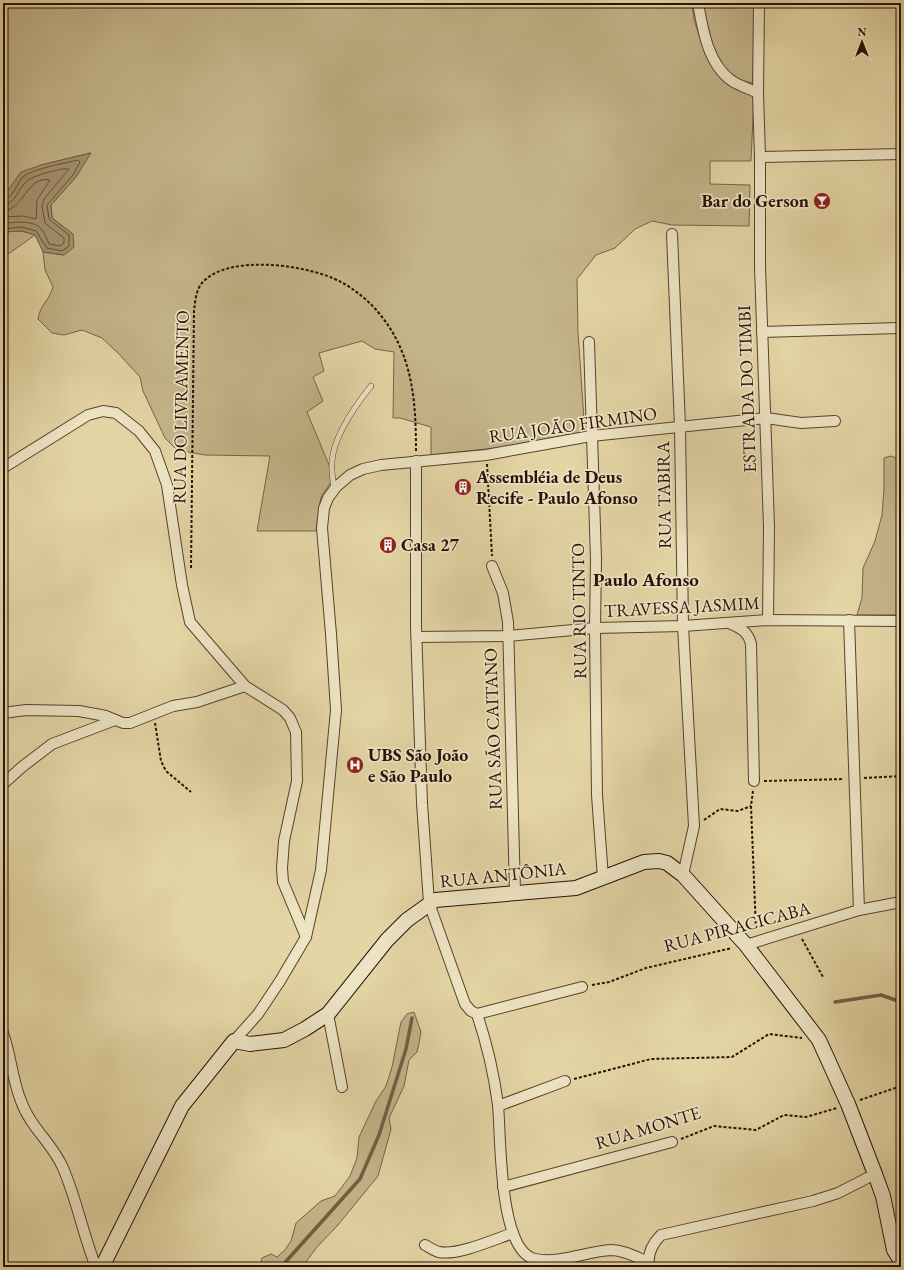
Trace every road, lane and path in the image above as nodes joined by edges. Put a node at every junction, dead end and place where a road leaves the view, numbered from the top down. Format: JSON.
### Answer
{"nodes":[{"id":1,"x":698,"y":3,"type":"edge"},
{"id":2,"x":759,"y":3,"type":"edge"},
{"id":3,"x":758,"y":93,"type":"junction"},
{"id":4,"x":901,"y":154,"type":"edge"},
{"id":5,"x":760,"y":158,"type":"junction"},
{"id":6,"x":672,"y":234,"type":"dead end"},
{"id":7,"x":899,"y":328,"type":"dead end"},
{"id":8,"x":762,"y":332,"type":"junction"},
{"id":9,"x":590,"y":342,"type":"dead end"},
{"id":10,"x":371,"y":386,"type":"dead end"},
{"id":11,"x":766,"y":418,"type":"junction"},
{"id":12,"x":836,"y":421,"type":"dead end"},
{"id":13,"x":680,"y":426,"type":"junction"},
{"id":14,"x":591,"y":436,"type":"junction"},
{"id":15,"x":486,"y":455,"type":"junction"},
{"id":16,"x":416,"y":461,"type":"junction"},
{"id":17,"x":3,"y":468,"type":"edge"},
{"id":18,"x":331,"y":494,"type":"junction"},
{"id":19,"x":492,"y":566,"type":"joint"},
{"id":20,"x":191,"y":569,"type":"dead end"},
{"id":21,"x":768,"y":620,"type":"junction"},
{"id":22,"x":849,"y":620,"type":"junction"},
{"id":23,"x":901,"y":621,"type":"edge"},
{"id":24,"x":729,"y":623,"type":"junction"},
{"id":25,"x":683,"y":626,"type":"junction"},
{"id":26,"x":595,"y":628,"type":"junction"},
{"id":27,"x":507,"y":636,"type":"junction"},
{"id":28,"x":417,"y":637,"type":"junction"},
{"id":29,"x":246,"y":686,"type":"junction"},
{"id":30,"x":3,"y":713,"type":"edge"},
{"id":31,"x":154,"y":714,"type":"junction"},
{"id":32,"x":115,"y":720,"type":"junction"},
{"id":33,"x":901,"y":776,"type":"edge"},
{"id":34,"x":854,"y":779,"type":"junction"},
{"id":35,"x":754,"y":781,"type":"junction"},
{"id":36,"x":3,"y":784,"type":"edge"},
{"id":37,"x":191,"y":792,"type":"dead end"},
{"id":38,"x":751,"y":806,"type":"junction"},
{"id":39,"x":694,"y":826,"type":"junction"},
{"id":40,"x":684,"y":875,"type":"junction"},
{"id":41,"x":603,"y":878,"type":"junction"},
{"id":42,"x":515,"y":893,"type":"junction"},
{"id":43,"x":901,"y":902,"type":"edge"},
{"id":44,"x":429,"y":903,"type":"junction"},
{"id":45,"x":859,"y":910,"type":"junction"},
{"id":46,"x":797,"y":929,"type":"junction"},
{"id":47,"x":306,"y":937,"type":"junction"},
{"id":48,"x":751,"y":943,"type":"junction"},
{"id":49,"x":823,"y":977,"type":"dead end"},
{"id":50,"x":582,"y":987,"type":"joint"},
{"id":51,"x":328,"y":1014,"type":"junction"},
{"id":52,"x":477,"y":1014,"type":"junction"},
{"id":53,"x":3,"y":1033,"type":"edge"},
{"id":54,"x":819,"y":1040,"type":"junction"},
{"id":55,"x":234,"y":1041,"type":"junction"},
{"id":56,"x":565,"y":1081,"type":"joint"},
{"id":57,"x":901,"y":1086,"type":"edge"},
{"id":58,"x":342,"y":1087,"type":"dead end"},
{"id":59,"x":848,"y":1104,"type":"junction"},
{"id":60,"x":498,"y":1106,"type":"junction"},
{"id":61,"x":672,"y":1142,"type":"joint"},
{"id":62,"x":875,"y":1174,"type":"junction"},
{"id":63,"x":502,"y":1187,"type":"junction"},
{"id":64,"x":513,"y":1233,"type":"junction"},
{"id":65,"x":425,"y":1245,"type":"dead end"},
{"id":66,"x":901,"y":1261,"type":"edge"},
{"id":67,"x":649,"y":1264,"type":"edge"},
{"id":68,"x":96,"y":1267,"type":"edge"},
{"id":69,"x":102,"y":1267,"type":"edge"}],
"edges":[{"from":1,"to":3,"type":"street"},
{"from":2,"to":3,"type":"street","name":"ESTRADA DO TIMBI"},
{"from":3,"to":5,"type":"street","name":"ESTRADA DO TIMBI"},
{"from":4,"to":5,"type":"street"},
{"from":5,"to":8,"type":"street","name":"ESTRADA DO TIMBI"},
{"from":6,"to":13,"type":"street","name":"RUA TABIRA"},
{"from":7,"to":8,"type":"street"},
{"from":8,"to":11,"type":"street","name":"ESTRADA DO TIMBI"},
{"from":9,"to":14,"type":"street","name":"RUA RIO TINTO"},
{"from":10,"to":18,"type":"lane"},
{"from":11,"to":12,"type":"street","name":"RUA JOÃO FIRMINO"},
{"from":11,"to":13,"type":"street","name":"RUA JOÃO FIRMINO"},
{"from":11,"to":21,"type":"street","name":"ESTRADA DO TIMBI"},
{"from":13,"to":14,"type":"street","name":"RUA JOÃO FIRMINO"},
{"from":13,"to":25,"type":"street","name":"RUA TABIRA"},
{"from":14,"to":15,"type":"street","name":"RUA JOÃO FIRMINO"},
{"from":14,"to":26,"type":"street","name":"RUA RIO TINTO"},
{"from":15,"to":16,"type":"street","name":"RUA JOÃO FIRMINO"},
{"from":15,"to":19,"type":"path"},
{"from":16,"to":18,"type":"street","name":"RUA JOÃO FIRMINO"},
{"from":16,"to":20,"type":"path","name":"RUA DO LIVRAMENTO"},
{"from":16,"to":28,"type":"street"},
{"from":17,"to":29,"type":"street"},
{"from":18,"to":47,"type":"street"},
{"from":19,"to":27,"type":"street","name":"RUA SÃO CAITANO"},
{"from":21,"to":22,"type":"street","name":"TRAVESSA JASMIM"},
{"from":21,"to":24,"type":"street","name":"TRAVESSA JASMIM"},
{"from":22,"to":23,"type":"street","name":"TRAVESSA JASMIM"},
{"from":22,"to":34,"type":"street"},
{"from":24,"to":25,"type":"street","name":"TRAVESSA JASMIM"},
{"from":24,"to":35,"type":"street"},
{"from":25,"to":26,"type":"street","name":"TRAVESSA JASMIM"},
{"from":25,"to":39,"type":"street","name":"RUA TABIRA"},
{"from":26,"to":27,"type":"street","name":"TRAVESSA JASMIM"},
{"from":26,"to":41,"type":"street","name":"RUA RIO TINTO"},
{"from":27,"to":28,"type":"street","name":"TRAVESSA JASMIM"},
{"from":27,"to":42,"type":"street","name":"RUA SÃO CAITANO"},
{"from":28,"to":44,"type":"street"},
{"from":29,"to":31,"type":"street"},
{"from":29,"to":47,"type":"street"},
{"from":30,"to":32,"type":"street"},
{"from":31,"to":32,"type":"street"},
{"from":31,"to":37,"type":"path"},
{"from":32,"to":36,"type":"street"},
{"from":33,"to":34,"type":"path"},
{"from":34,"to":35,"type":"path"},
{"from":34,"to":45,"type":"street"},
{"from":35,"to":38,"type":"path"},
{"from":38,"to":39,"type":"path"},
{"from":38,"to":48,"type":"path"},
{"from":39,"to":40,"type":"street","name":"RUA TABIRA"},
{"from":40,"to":41,"type":"street","name":"RUA ANTÔNIA"},
{"from":40,"to":48,"type":"street","name":"RUA ANTÔNIA"},
{"from":41,"to":42,"type":"street","name":"RUA ANTÔNIA"},
{"from":42,"to":44,"type":"street","name":"RUA ANTÔNIA"},
{"from":43,"to":45,"type":"street","name":"RUA PIRACICABA"},
{"from":44,"to":51,"type":"street","name":"RUA ANTÔNIA"},
{"from":44,"to":52,"type":"street"},
{"from":45,"to":46,"type":"street","name":"RUA PIRACICABA"},
{"from":46,"to":48,"type":"street","name":"RUA PIRACICABA"},
{"from":46,"to":49,"type":"path"},
{"from":47,"to":55,"type":"street"},
{"from":48,"to":50,"type":"path","name":"RUA PIRACICABA"},
{"from":48,"to":54,"type":"street","name":"RUA ANTÔNIA"},
{"from":50,"to":52,"type":"street"},
{"from":51,"to":55,"type":"street","name":"RUA ANTÔNIA"},
{"from":51,"to":58,"type":"street"},
{"from":52,"to":60,"type":"street"},
{"from":53,"to":68,"type":"street"},
{"from":54,"to":56,"type":"path"},
{"from":54,"to":59,"type":"street","name":"RUA ANTÔNIA"},
{"from":55,"to":69,"type":"street"},
{"from":56,"to":60,"type":"street"},
{"from":57,"to":59,"type":"path","name":"RUA MONTE"},
{"from":59,"to":61,"type":"path","name":"RUA MONTE"},
{"from":59,"to":62,"type":"street","name":"RUA ANTÔNIA"},
{"from":60,"to":63,"type":"street"},
{"from":61,"to":63,"type":"street","name":"RUA MONTE"},
{"from":62,"to":66,"type":"street","name":"RUA ANTÔNIA"},
{"from":62,"to":67,"type":"street"},
{"from":63,"to":64,"type":"street"},
{"from":64,"to":65,"type":"street"},
{"from":64,"to":67,"type":"street"}]}
